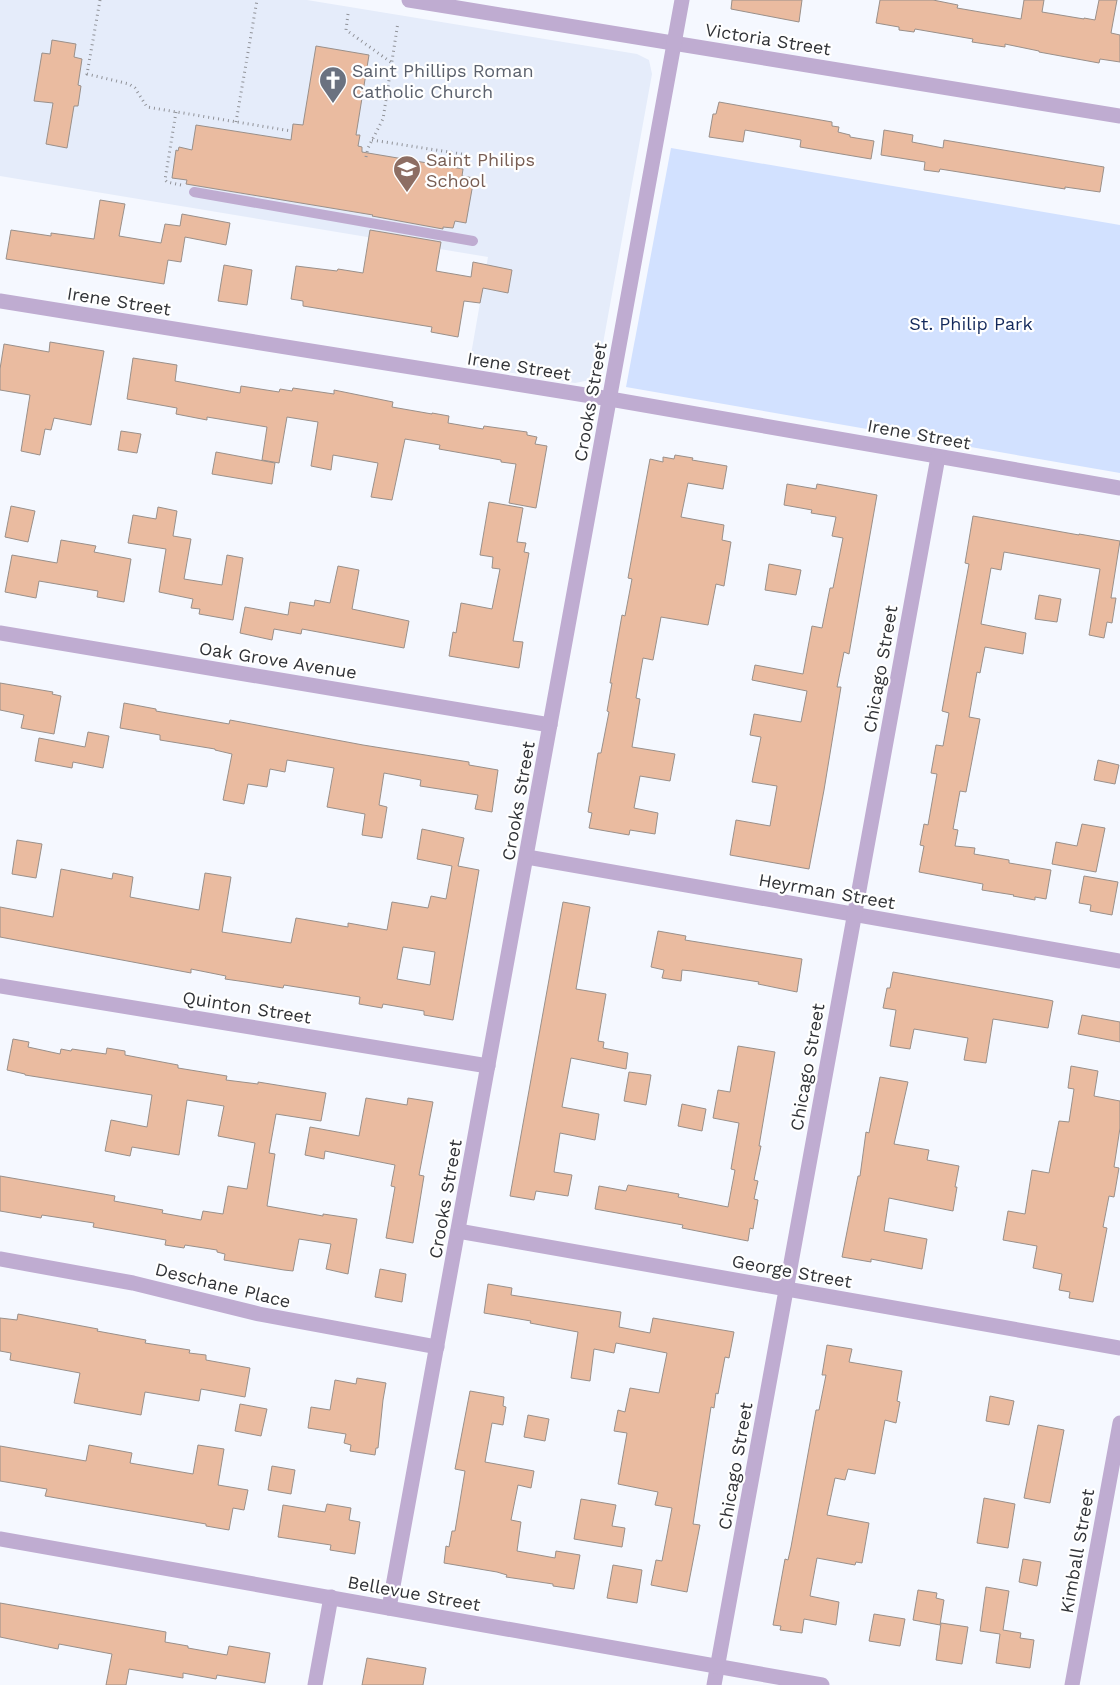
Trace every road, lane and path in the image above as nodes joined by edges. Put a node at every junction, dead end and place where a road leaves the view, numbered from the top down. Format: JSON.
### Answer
{"nodes":[{"id":1,"x":100,"y":0,"type":"edge"},
{"id":2,"x":256,"y":0,"type":"edge"},
{"id":3,"x":409,"y":0,"type":"edge"},
{"id":4,"x":682,"y":0,"type":"edge"},
{"id":5,"x":348,"y":14,"type":"dead end"},
{"id":6,"x":398,"y":22,"type":"dead end"},
{"id":7,"x":674,"y":42,"type":"junction"},
{"id":8,"x":392,"y":63,"type":"junction"},
{"id":9,"x":176,"y":112,"type":"junction"},
{"id":10,"x":1120,"y":116,"type":"edge"},
{"id":11,"x":236,"y":122,"type":"junction"},
{"id":12,"x":291,"y":131,"type":"dead end"},
{"id":13,"x":372,"y":140,"type":"junction"},
{"id":14,"x":468,"y":155,"type":"dead end"},
{"id":15,"x":366,"y":157,"type":"dead end"},
{"id":16,"x":194,"y":192,"type":"joint"},
{"id":17,"x":473,"y":241,"type":"dead end"},
{"id":18,"x":0,"y":301,"type":"edge"},
{"id":19,"x":610,"y":399,"type":"junction"},
{"id":20,"x":938,"y":457,"type":"junction"},
{"id":21,"x":1120,"y":488,"type":"edge"},
{"id":22,"x":0,"y":633,"type":"edge"},
{"id":23,"x":550,"y":725,"type":"junction"},
{"id":24,"x":527,"y":857,"type":"junction"},
{"id":25,"x":854,"y":914,"type":"junction"},
{"id":26,"x":1120,"y":961,"type":"edge"},
{"id":27,"x":0,"y":986,"type":"edge"},
{"id":28,"x":488,"y":1066,"type":"junction"},
{"id":29,"x":458,"y":1231,"type":"junction"},
{"id":30,"x":0,"y":1259,"type":"edge"},
{"id":31,"x":786,"y":1289,"type":"junction"},
{"id":32,"x":437,"y":1347,"type":"junction"},
{"id":33,"x":1120,"y":1348,"type":"edge"},
{"id":34,"x":1120,"y":1423,"type":"edge"},
{"id":35,"x":0,"y":1539,"type":"edge"},
{"id":36,"x":331,"y":1597,"type":"junction"},
{"id":37,"x":389,"y":1608,"type":"junction"},
{"id":38,"x":717,"y":1666,"type":"junction"},
{"id":39,"x":315,"y":1685,"type":"edge"},
{"id":40,"x":714,"y":1685,"type":"edge"},
{"id":41,"x":822,"y":1685,"type":"edge"},
{"id":42,"x":1072,"y":1685,"type":"edge"}],
"edges":[{"from":1,"to":9,"type":"path"},
{"from":2,"to":11,"type":"path"},
{"from":3,"to":7,"type":"street","name":"Victoria Street"},
{"from":4,"to":7,"type":"street","name":"Crooks Street"},
{"from":5,"to":8,"type":"path"},
{"from":6,"to":8,"type":"path"},
{"from":7,"to":10,"type":"street","name":"Victoria Street"},
{"from":7,"to":19,"type":"street","name":"Crooks Street"},
{"from":8,"to":13,"type":"path"},
{"from":9,"to":11,"type":"path"},
{"from":9,"to":16,"type":"path"},
{"from":11,"to":12,"type":"path"},
{"from":13,"to":14,"type":"path"},
{"from":13,"to":15,"type":"path"},
{"from":16,"to":17,"type":"lane"},
{"from":18,"to":19,"type":"street","name":"Irene Street"},
{"from":19,"to":20,"type":"street","name":"Irene Street"},
{"from":19,"to":23,"type":"street","name":"Crooks Street"},
{"from":20,"to":21,"type":"street","name":"Irene Street"},
{"from":20,"to":25,"type":"street","name":"Chicago Street"},
{"from":22,"to":23,"type":"street","name":"Oak Grove Avenue"},
{"from":23,"to":24,"type":"street","name":"Crooks Street"},
{"from":24,"to":25,"type":"street","name":"Heyrman Street"},
{"from":24,"to":28,"type":"street","name":"Crooks Street"},
{"from":25,"to":26,"type":"street","name":"Heyrman Street"},
{"from":25,"to":31,"type":"street","name":"Chicago Street"},
{"from":27,"to":28,"type":"street","name":"Quinton Street"},
{"from":28,"to":29,"type":"street","name":"Crooks Street"},
{"from":29,"to":31,"type":"street","name":"George Street"},
{"from":29,"to":32,"type":"street","name":"Crooks Street"},
{"from":30,"to":32,"type":"street","name":"Deschane Place"},
{"from":31,"to":33,"type":"street","name":"George Street"},
{"from":31,"to":38,"type":"street","name":"Chicago Street"},
{"from":32,"to":37,"type":"street","name":"Crooks Street"},
{"from":34,"to":42,"type":"street","name":"Kimball Street"},
{"from":35,"to":36,"type":"street","name":"Bellevue Street"},
{"from":36,"to":37,"type":"street","name":"Bellevue Street"},
{"from":36,"to":39,"type":"street"},
{"from":37,"to":38,"type":"street","name":"Bellevue Street"},
{"from":38,"to":40,"type":"street","name":"Chicago Street"},
{"from":38,"to":41,"type":"street","name":"Bellevue Street"}]}
